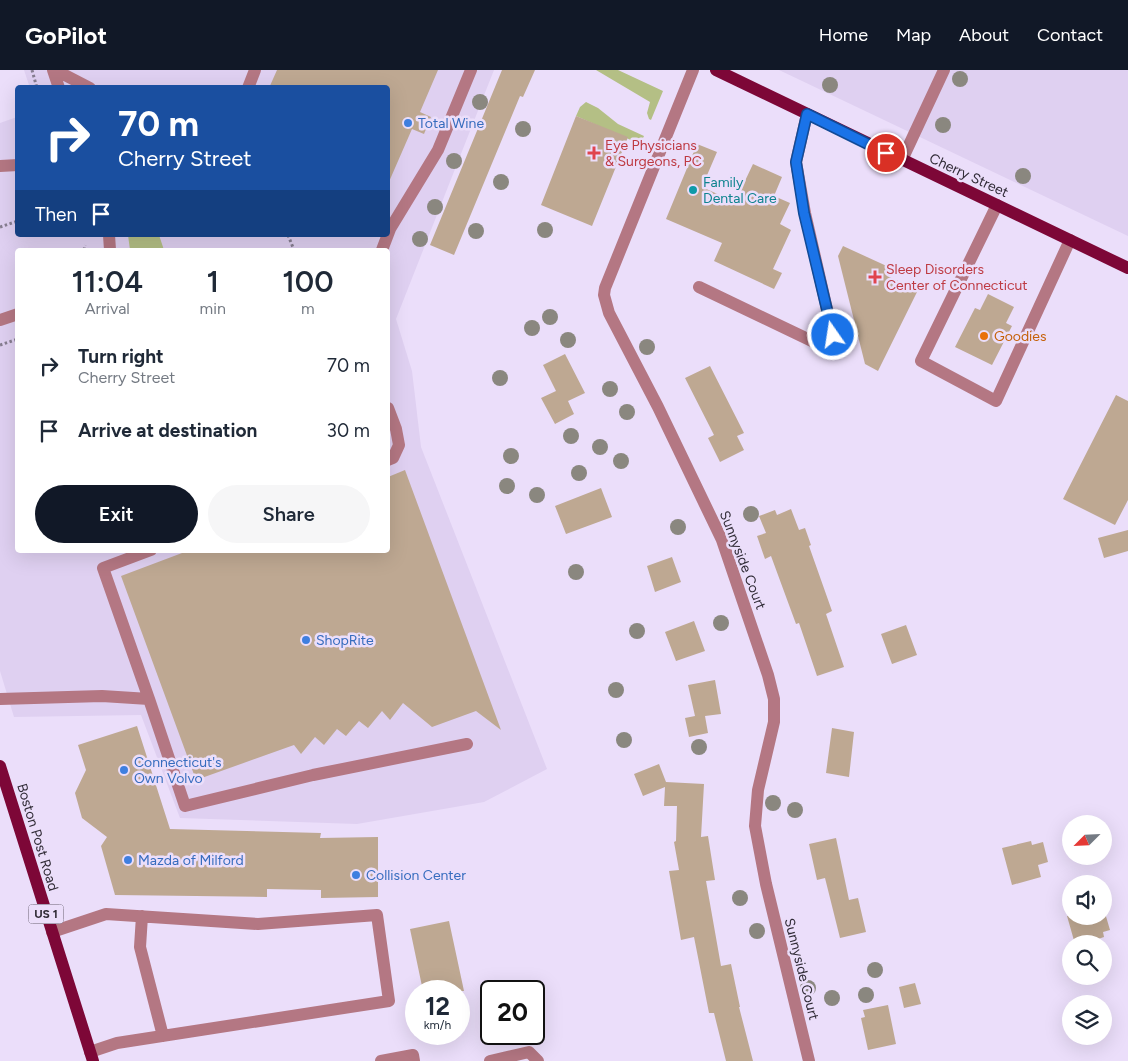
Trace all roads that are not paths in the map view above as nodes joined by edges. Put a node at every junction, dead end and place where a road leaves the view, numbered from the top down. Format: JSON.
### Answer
{"nodes":[{"id":1,"x":54,"y":70,"type":"edge"},
{"id":2,"x":255,"y":70,"type":"edge"},
{"id":3,"x":470,"y":70,"type":"edge"},
{"id":4,"x":693,"y":70,"type":"edge"},
{"id":5,"x":716,"y":70,"type":"edge"},
{"id":6,"x":944,"y":70,"type":"edge"},
{"id":7,"x":58,"y":85,"type":"edge"},
{"id":8,"x":84,"y":85,"type":"edge"},
{"id":9,"x":249,"y":85,"type":"edge"},
{"id":10,"x":807,"y":114,"type":"junction"},
{"id":11,"x":902,"y":160,"type":"junction"},
{"id":12,"x":15,"y":164,"type":"edge"},
{"id":13,"x":0,"y":166,"type":"edge"},
{"id":14,"x":997,"y":205,"type":"junction"},
{"id":15,"x":390,"y":227,"type":"edge"},
{"id":16,"x":1070,"y":240,"type":"junction"},
{"id":17,"x":1128,"y":268,"type":"edge"},
{"id":18,"x":699,"y":287,"type":"dead end"},
{"id":19,"x":15,"y":315,"type":"edge"},
{"id":20,"x":0,"y":320,"type":"edge"},
{"id":21,"x":390,"y":415,"type":"edge"},
{"id":22,"x":390,"y":459,"type":"edge"},
{"id":23,"x":143,"y":553,"type":"edge"},
{"id":24,"x":0,"y":699,"type":"edge"},
{"id":25,"x":149,"y":699,"type":"junction"},
{"id":26,"x":468,"y":744,"type":"dead end"},
{"id":27,"x":0,"y":766,"type":"edge"},
{"id":28,"x":142,"y":916,"type":"junction"},
{"id":29,"x":52,"y":932,"type":"junction"},
{"id":30,"x":164,"y":1036,"type":"junction"},
{"id":31,"x":91,"y":1056,"type":"edge"},
{"id":32,"x":381,"y":1061,"type":"edge"},
{"id":33,"x":414,"y":1061,"type":"edge"},
{"id":34,"x":490,"y":1061,"type":"edge"},
{"id":35,"x":538,"y":1061,"type":"edge"},
{"id":36,"x":809,"y":1061,"type":"edge"}],
"edges":[{"from":1,"to":7,"type":"street"},
{"from":1,"to":8,"type":"street"},
{"from":2,"to":9,"type":"street"},
{"from":3,"to":15,"type":"street"},
{"from":4,"to":36,"type":"street","name":"Sunnyside Court"},
{"from":5,"to":10,"type":"main road","name":"Cherry Street"},
{"from":6,"to":11,"type":"street"},
{"from":10,"to":11,"type":"main road","name":"Cherry Street"},
{"from":10,"to":18,"type":"street"},
{"from":11,"to":14,"type":"main road","name":"Cherry Street"},
{"from":12,"to":13,"type":"street"},
{"from":14,"to":16,"type":"main road","name":"Cherry Street"},
{"from":14,"to":16,"type":"street"},
{"from":16,"to":17,"type":"main road","name":"Cherry Street"},
{"from":19,"to":20,"type":"street"},
{"from":21,"to":22,"type":"street"},
{"from":23,"to":25,"type":"street"},
{"from":24,"to":25,"type":"street"},
{"from":25,"to":26,"type":"street"},
{"from":27,"to":29,"type":"main road","name":"Boston Post Road","number":"US 1"},
{"from":28,"to":29,"type":"street"},
{"from":28,"to":30,"type":"street"},
{"from":28,"to":30,"type":"street"},
{"from":29,"to":31,"type":"main road","name":"Boston Post Road","number":"US 1"},
{"from":30,"to":31,"type":"street"},
{"from":32,"to":33,"type":"street"},
{"from":34,"to":35,"type":"street"}]}
